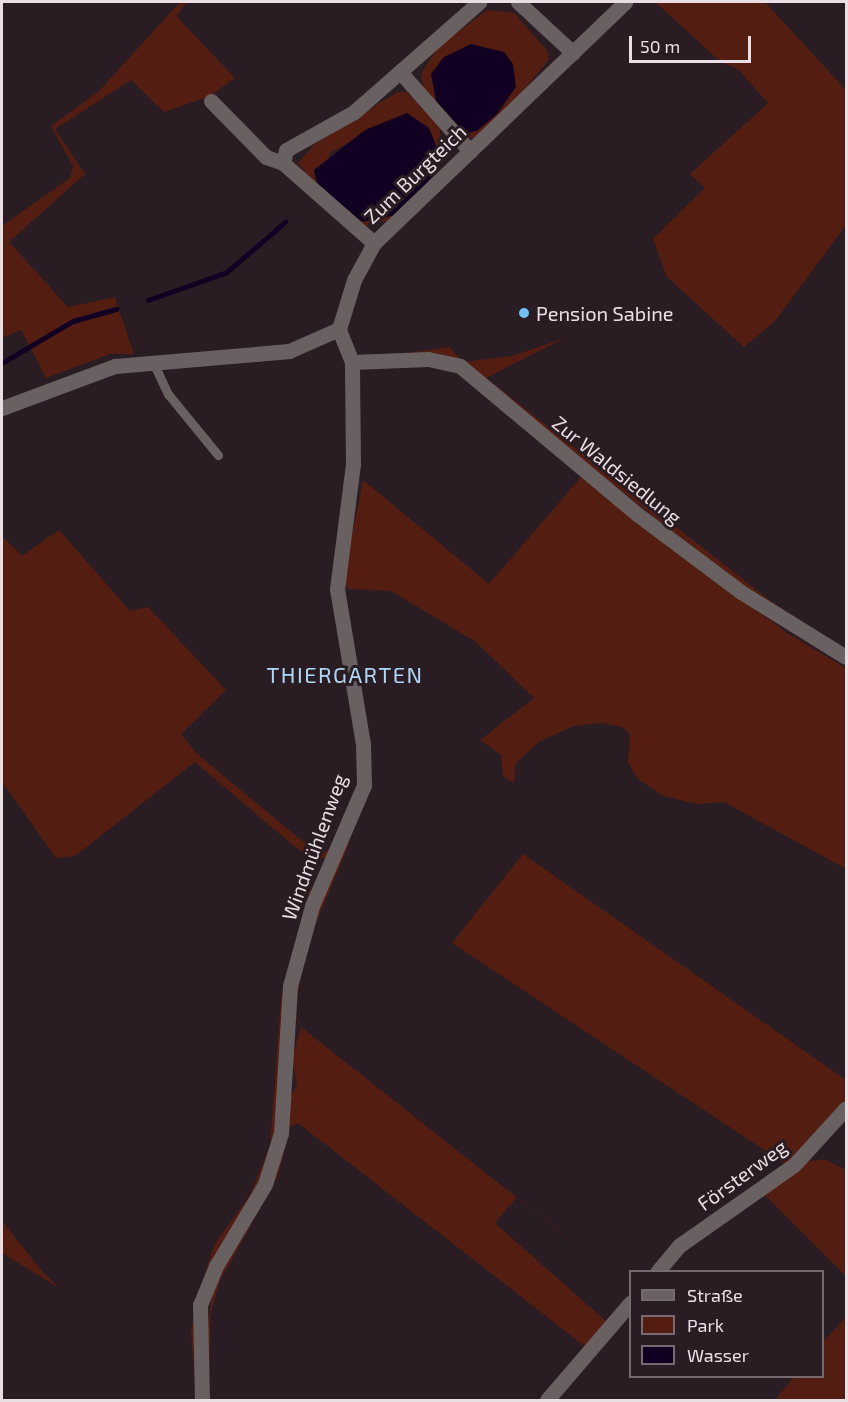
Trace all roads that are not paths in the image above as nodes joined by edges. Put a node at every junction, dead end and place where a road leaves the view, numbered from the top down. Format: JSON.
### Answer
{"nodes":[{"id":1,"x":479,"y":2,"type":"edge"},
{"id":2,"x":518,"y":2,"type":"edge"},
{"id":3,"x":625,"y":2,"type":"edge"},
{"id":4,"x":573,"y":53,"type":"junction"},
{"id":5,"x":402,"y":74,"type":"junction"},
{"id":6,"x":211,"y":101,"type":"dead end"},
{"id":7,"x":470,"y":151,"type":"junction"},
{"id":8,"x":283,"y":163,"type":"junction"},
{"id":9,"x":374,"y":243,"type":"junction"},
{"id":10,"x":339,"y":329,"type":"junction"},
{"id":11,"x":153,"y":360,"type":"junction"},
{"id":12,"x":352,"y":362,"type":"junction"},
{"id":13,"x":2,"y":408,"type":"edge"},
{"id":14,"x":218,"y":455,"type":"dead end"},
{"id":15,"x":846,"y":657,"type":"edge"},
{"id":16,"x":846,"y":1108,"type":"edge"},
{"id":17,"x":659,"y":1270,"type":"edge"},
{"id":18,"x":629,"y":1304,"type":"edge"},
{"id":19,"x":202,"y":1401,"type":"edge"},
{"id":20,"x":547,"y":1401,"type":"edge"}],
"edges":[{"from":1,"to":5,"type":"street"},
{"from":2,"to":4,"type":"street"},
{"from":3,"to":4,"type":"street","name":"Zum Burgteich"},
{"from":4,"to":7,"type":"street","name":"Zum Burgteich"},
{"from":5,"to":7,"type":"street"},
{"from":5,"to":8,"type":"street"},
{"from":6,"to":8,"type":"street"},
{"from":7,"to":9,"type":"street","name":"Zum Burgteich"},
{"from":8,"to":9,"type":"street"},
{"from":9,"to":10,"type":"street","name":"Zum Burgteich"},
{"from":10,"to":11,"type":"street"},
{"from":10,"to":12,"type":"street","name":"Windmühlenweg"},
{"from":11,"to":13,"type":"street"},
{"from":11,"to":14,"type":"lane"},
{"from":12,"to":15,"type":"street","name":"Zur Waldsiedlung"},
{"from":12,"to":19,"type":"street","name":"Windmühlenweg"},
{"from":16,"to":17,"type":"street","name":"Försterweg"},
{"from":18,"to":20,"type":"street"}]}
